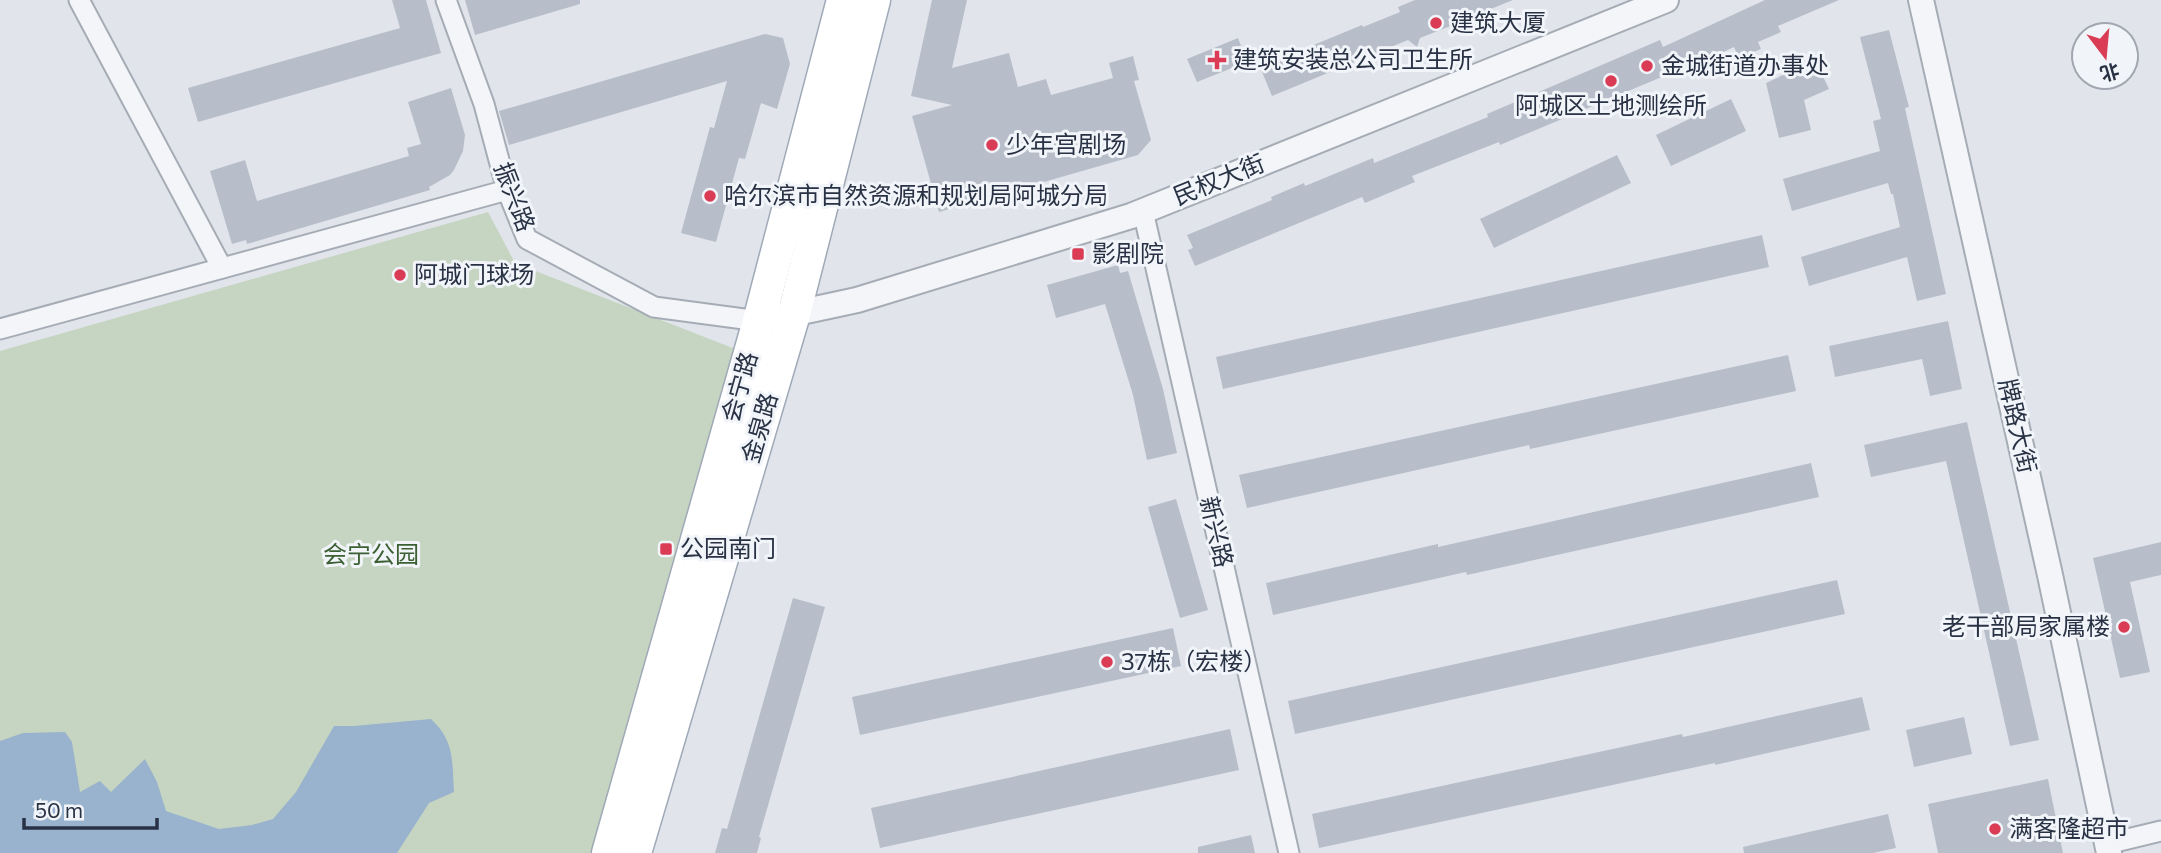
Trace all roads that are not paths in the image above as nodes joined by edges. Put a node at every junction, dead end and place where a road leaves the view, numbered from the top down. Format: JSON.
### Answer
{"nodes":[{"id":1,"x":79,"y":0,"type":"edge"},
{"id":2,"x":446,"y":0,"type":"edge"},
{"id":3,"x":844,"y":0,"type":"edge"},
{"id":4,"x":874,"y":0,"type":"edge"},
{"id":5,"x":1666,"y":0,"type":"edge"},
{"id":6,"x":1921,"y":0,"type":"edge"},
{"id":7,"x":508,"y":190,"type":"junction"},
{"id":8,"x":1143,"y":211,"type":"junction"},
{"id":9,"x":222,"y":268,"type":"junction"},
{"id":10,"x":794,"y":314,"type":"junction"},
{"id":11,"x":759,"y":321,"type":"junction"},
{"id":12,"x":0,"y":329,"type":"edge"},
{"id":13,"x":2161,"y":831,"type":"edge"},
{"id":14,"x":2108,"y":848,"type":"edge"},
{"id":15,"x":608,"y":853,"type":"edge"},
{"id":16,"x":635,"y":853,"type":"edge"},
{"id":17,"x":1289,"y":853,"type":"edge"}],
"edges":[{"from":1,"to":9,"type":"street"},
{"from":2,"to":7,"type":"street","name":"振兴路"},
{"from":3,"to":11,"type":"main road","name":"会宁路"},
{"from":4,"to":10,"type":"main road","name":"金泉路"},
{"from":5,"to":8,"type":"street","name":"民权大街"},
{"from":6,"to":14,"type":"street","name":"牌路大街"},
{"from":7,"to":9,"type":"street"},
{"from":7,"to":11,"type":"street","name":"振兴路"},
{"from":8,"to":10,"type":"street","name":"民权大街"},
{"from":8,"to":17,"type":"street","name":"新兴路"},
{"from":9,"to":12,"type":"street"},
{"from":10,"to":11,"type":"street","name":"民权大街"},
{"from":10,"to":16,"type":"main road","name":"金泉路"},
{"from":11,"to":15,"type":"main road","name":"会宁路"},
{"from":13,"to":14,"type":"street"}]}
